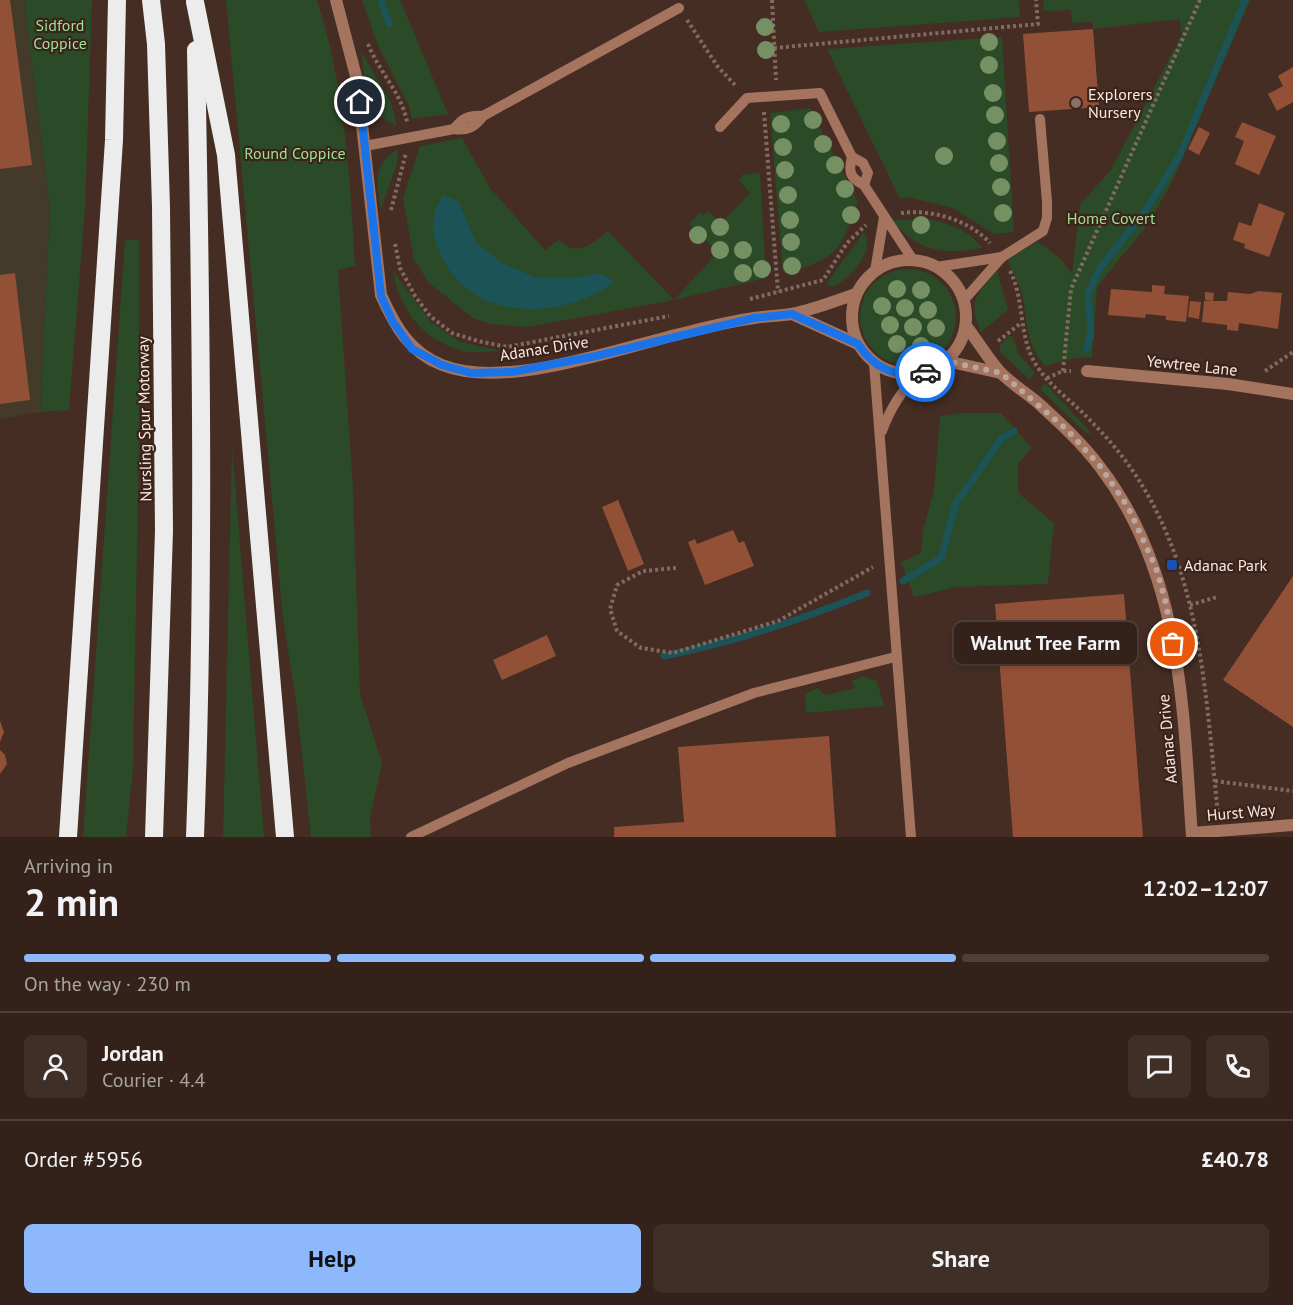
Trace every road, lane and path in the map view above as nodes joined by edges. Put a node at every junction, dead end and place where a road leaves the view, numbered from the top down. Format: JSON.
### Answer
{"nodes":[{"id":1,"x":117,"y":0,"type":"edge"},
{"id":2,"x":151,"y":0,"type":"edge"},
{"id":3,"x":336,"y":0,"type":"edge"},
{"id":4,"x":772,"y":0,"type":"edge"},
{"id":5,"x":1036,"y":0,"type":"edge"},
{"id":6,"x":1200,"y":0,"type":"edge"},
{"id":7,"x":195,"y":1,"type":"edge"},
{"id":8,"x":679,"y":8,"type":"joint"},
{"id":9,"x":365,"y":35,"type":"dead end"},
{"id":10,"x":774,"y":48,"type":"junction"},
{"id":11,"x":747,"y":98,"type":"junction"},
{"id":12,"x":1040,"y":119,"type":"dead end"},
{"id":13,"x":720,"y":127,"type":"dead end"},
{"id":14,"x":410,"y":138,"type":"junction"},
{"id":15,"x":365,"y":146,"type":"junction"},
{"id":16,"x":391,"y":217,"type":"dead end"},
{"id":17,"x":884,"y":217,"type":"junction"},
{"id":18,"x":394,"y":238,"type":"dead end"},
{"id":19,"x":1002,"y":257,"type":"junction"},
{"id":20,"x":913,"y":260,"type":"junction"},
{"id":21,"x":936,"y":267,"type":"junction"},
{"id":22,"x":875,"y":271,"type":"junction"},
{"id":23,"x":778,"y":292,"type":"junction"},
{"id":24,"x":856,"y":294,"type":"junction"},
{"id":25,"x":743,"y":300,"type":"dead end"},
{"id":26,"x":964,"y":300,"type":"junction"},
{"id":27,"x":792,"y":314,"type":"junction"},
{"id":28,"x":673,"y":316,"type":"dead end"},
{"id":29,"x":966,"y":326,"type":"junction"},
{"id":30,"x":858,"y":344,"type":"junction"},
{"id":31,"x":1293,"y":352,"type":"edge"},
{"id":32,"x":946,"y":361,"type":"junction"},
{"id":33,"x":874,"y":363,"type":"junction"},
{"id":34,"x":1063,"y":371,"type":"junction"},
{"id":35,"x":1087,"y":371,"type":"joint"},
{"id":36,"x":1001,"y":373,"type":"junction"},
{"id":37,"x":918,"y":374,"type":"junction"},
{"id":38,"x":1047,"y":378,"type":"junction"},
{"id":39,"x":1241,"y":386,"type":"junction"},
{"id":40,"x":1293,"y":394,"type":"edge"},
{"id":41,"x":880,"y":438,"type":"junction"},
{"id":42,"x":887,"y":559,"type":"junction"},
{"id":43,"x":676,"y":568,"type":"dead end"},
{"id":44,"x":1217,"y":597,"type":"dead end"},
{"id":45,"x":1190,"y":605,"type":"junction"},
{"id":46,"x":895,"y":657,"type":"junction"},
{"id":47,"x":1215,"y":781,"type":"junction"},
{"id":48,"x":1293,"y":791,"type":"edge"},
{"id":49,"x":1293,"y":825,"type":"edge"},
{"id":50,"x":1220,"y":830,"type":"junction"},
{"id":51,"x":1192,"y":835,"type":"edge"},
{"id":52,"x":68,"y":837,"type":"edge"},
{"id":53,"x":154,"y":837,"type":"edge"},
{"id":54,"x":195,"y":837,"type":"edge"},
{"id":55,"x":285,"y":837,"type":"edge"},
{"id":56,"x":411,"y":837,"type":"edge"},
{"id":57,"x":910,"y":837,"type":"edge"}],
"edges":[{"from":1,"to":52,"type":"highway"},
{"from":2,"to":53,"type":"highway","name":"Nursling Spur Motorway"},
{"from":3,"to":15,"type":"street","name":"Adanac Drive"},
{"from":4,"to":10,"type":"path"},
{"from":5,"to":10,"type":"path"},
{"from":6,"to":34,"type":"path"},
{"from":7,"to":54,"type":"highway"},
{"from":7,"to":55,"type":"highway"},
{"from":8,"to":11,"type":"path"},
{"from":8,"to":14,"type":"lane"},
{"from":9,"to":14,"type":"path"},
{"from":10,"to":11,"type":"path"},
{"from":11,"to":13,"type":"lane"},
{"from":11,"to":17,"type":"lane"},
{"from":11,"to":23,"type":"path"},
{"from":12,"to":19,"type":"lane"},
{"from":14,"to":15,"type":"lane"},
{"from":14,"to":16,"type":"path"},
{"from":15,"to":27,"type":"street","name":"Adanac Drive"},
{"from":17,"to":19,"type":"path"},
{"from":17,"to":20,"type":"lane"},
{"from":17,"to":22,"type":"lane"},
{"from":17,"to":23,"type":"path"},
{"from":18,"to":28,"type":"path"},
{"from":19,"to":21,"type":"lane"},
{"from":19,"to":26,"type":"lane"},
{"from":19,"to":38,"type":"path"},
{"from":20,"to":21,"type":"street"},
{"from":20,"to":22,"type":"street"},
{"from":21,"to":26,"type":"street"},
{"from":22,"to":24,"type":"street"},
{"from":23,"to":25,"type":"path"},
{"from":24,"to":27,"type":"street","name":"Adanac Drive"},
{"from":24,"to":30,"type":"street"},
{"from":26,"to":29,"type":"street"},
{"from":27,"to":30,"type":"street"},
{"from":29,"to":32,"type":"street"},
{"from":29,"to":36,"type":"street","name":"Adanac Drive"},
{"from":30,"to":33,"type":"street"},
{"from":31,"to":39,"type":"path"},
{"from":32,"to":36,"type":"street","name":"Adanac Drive"},
{"from":32,"to":37,"type":"street"},
{"from":33,"to":37,"type":"street"},
{"from":33,"to":41,"type":"lane"},
{"from":34,"to":35,"type":"path"},
{"from":34,"to":38,"type":"path"},
{"from":35,"to":39,"type":"street","name":"Yewtree Lane"},
{"from":36,"to":51,"type":"street","name":"Adanac Drive"},
{"from":37,"to":41,"type":"lane"},
{"from":38,"to":45,"type":"path"},
{"from":39,"to":40,"type":"street","name":"Yewtree Lane"},
{"from":41,"to":42,"type":"lane"},
{"from":42,"to":43,"type":"path"},
{"from":42,"to":46,"type":"lane"},
{"from":44,"to":45,"type":"path"},
{"from":45,"to":47,"type":"path"},
{"from":46,"to":56,"type":"lane"},
{"from":46,"to":57,"type":"lane"},
{"from":47,"to":48,"type":"path"},
{"from":47,"to":50,"type":"path"},
{"from":49,"to":50,"type":"street","name":"Hurst Way"},
{"from":50,"to":51,"type":"street","name":"Hurst Way"}]}
